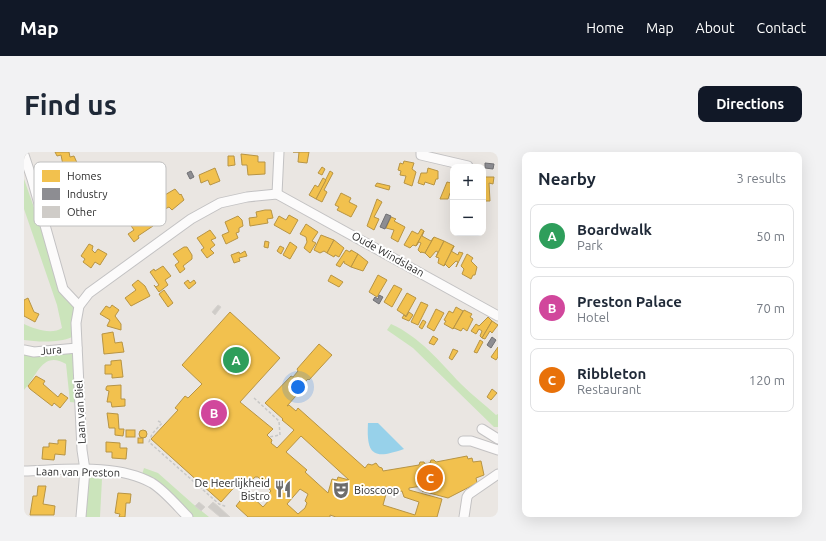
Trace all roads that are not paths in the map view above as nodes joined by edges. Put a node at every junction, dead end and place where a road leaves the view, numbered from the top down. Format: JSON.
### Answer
{"nodes":[{"id":1,"x":279,"y":152,"type":"edge"},
{"id":2,"x":421,"y":152,"type":"edge"},
{"id":3,"x":24,"y":155,"type":"edge"},
{"id":4,"x":459,"y":164,"type":"edge"},
{"id":5,"x":34,"y":186,"type":"edge"},
{"id":6,"x":277,"y":194,"type":"junction"},
{"id":7,"x":45,"y":226,"type":"edge"},
{"id":8,"x":79,"y":306,"type":"junction"},
{"id":9,"x":498,"y":316,"type":"edge"},
{"id":10,"x":77,"y":348,"type":"junction"},
{"id":11,"x":24,"y":350,"type":"edge"},
{"id":12,"x":482,"y":430,"type":"dead end"},
{"id":13,"x":498,"y":439,"type":"edge"},
{"id":14,"x":463,"y":441,"type":"dead end"},
{"id":15,"x":498,"y":450,"type":"edge"},
{"id":16,"x":85,"y":470,"type":"junction"},
{"id":17,"x":24,"y":471,"type":"edge"},
{"id":18,"x":498,"y":474,"type":"edge"},
{"id":19,"x":81,"y":517,"type":"edge"},
{"id":20,"x":188,"y":517,"type":"edge"},
{"id":21,"x":464,"y":517,"type":"edge"}],
"edges":[{"from":1,"to":6,"type":"street"},
{"from":2,"to":4,"type":"street"},
{"from":3,"to":5,"type":"street"},
{"from":6,"to":8,"type":"street"},
{"from":6,"to":9,"type":"street","name":"Oude Windslaan"},
{"from":7,"to":8,"type":"street"},
{"from":8,"to":10,"type":"street","name":"Laan van Biel"},
{"from":10,"to":11,"type":"street","name":"Jura"},
{"from":10,"to":16,"type":"street","name":"Laan van Biel"},
{"from":12,"to":13,"type":"street"},
{"from":14,"to":15,"type":"street"},
{"from":16,"to":17,"type":"street","name":"Laan van Preston"},
{"from":16,"to":19,"type":"street","name":"Laan van Biel"},
{"from":16,"to":20,"type":"street","name":"Laan van Preston"},
{"from":18,"to":21,"type":"street"}]}
